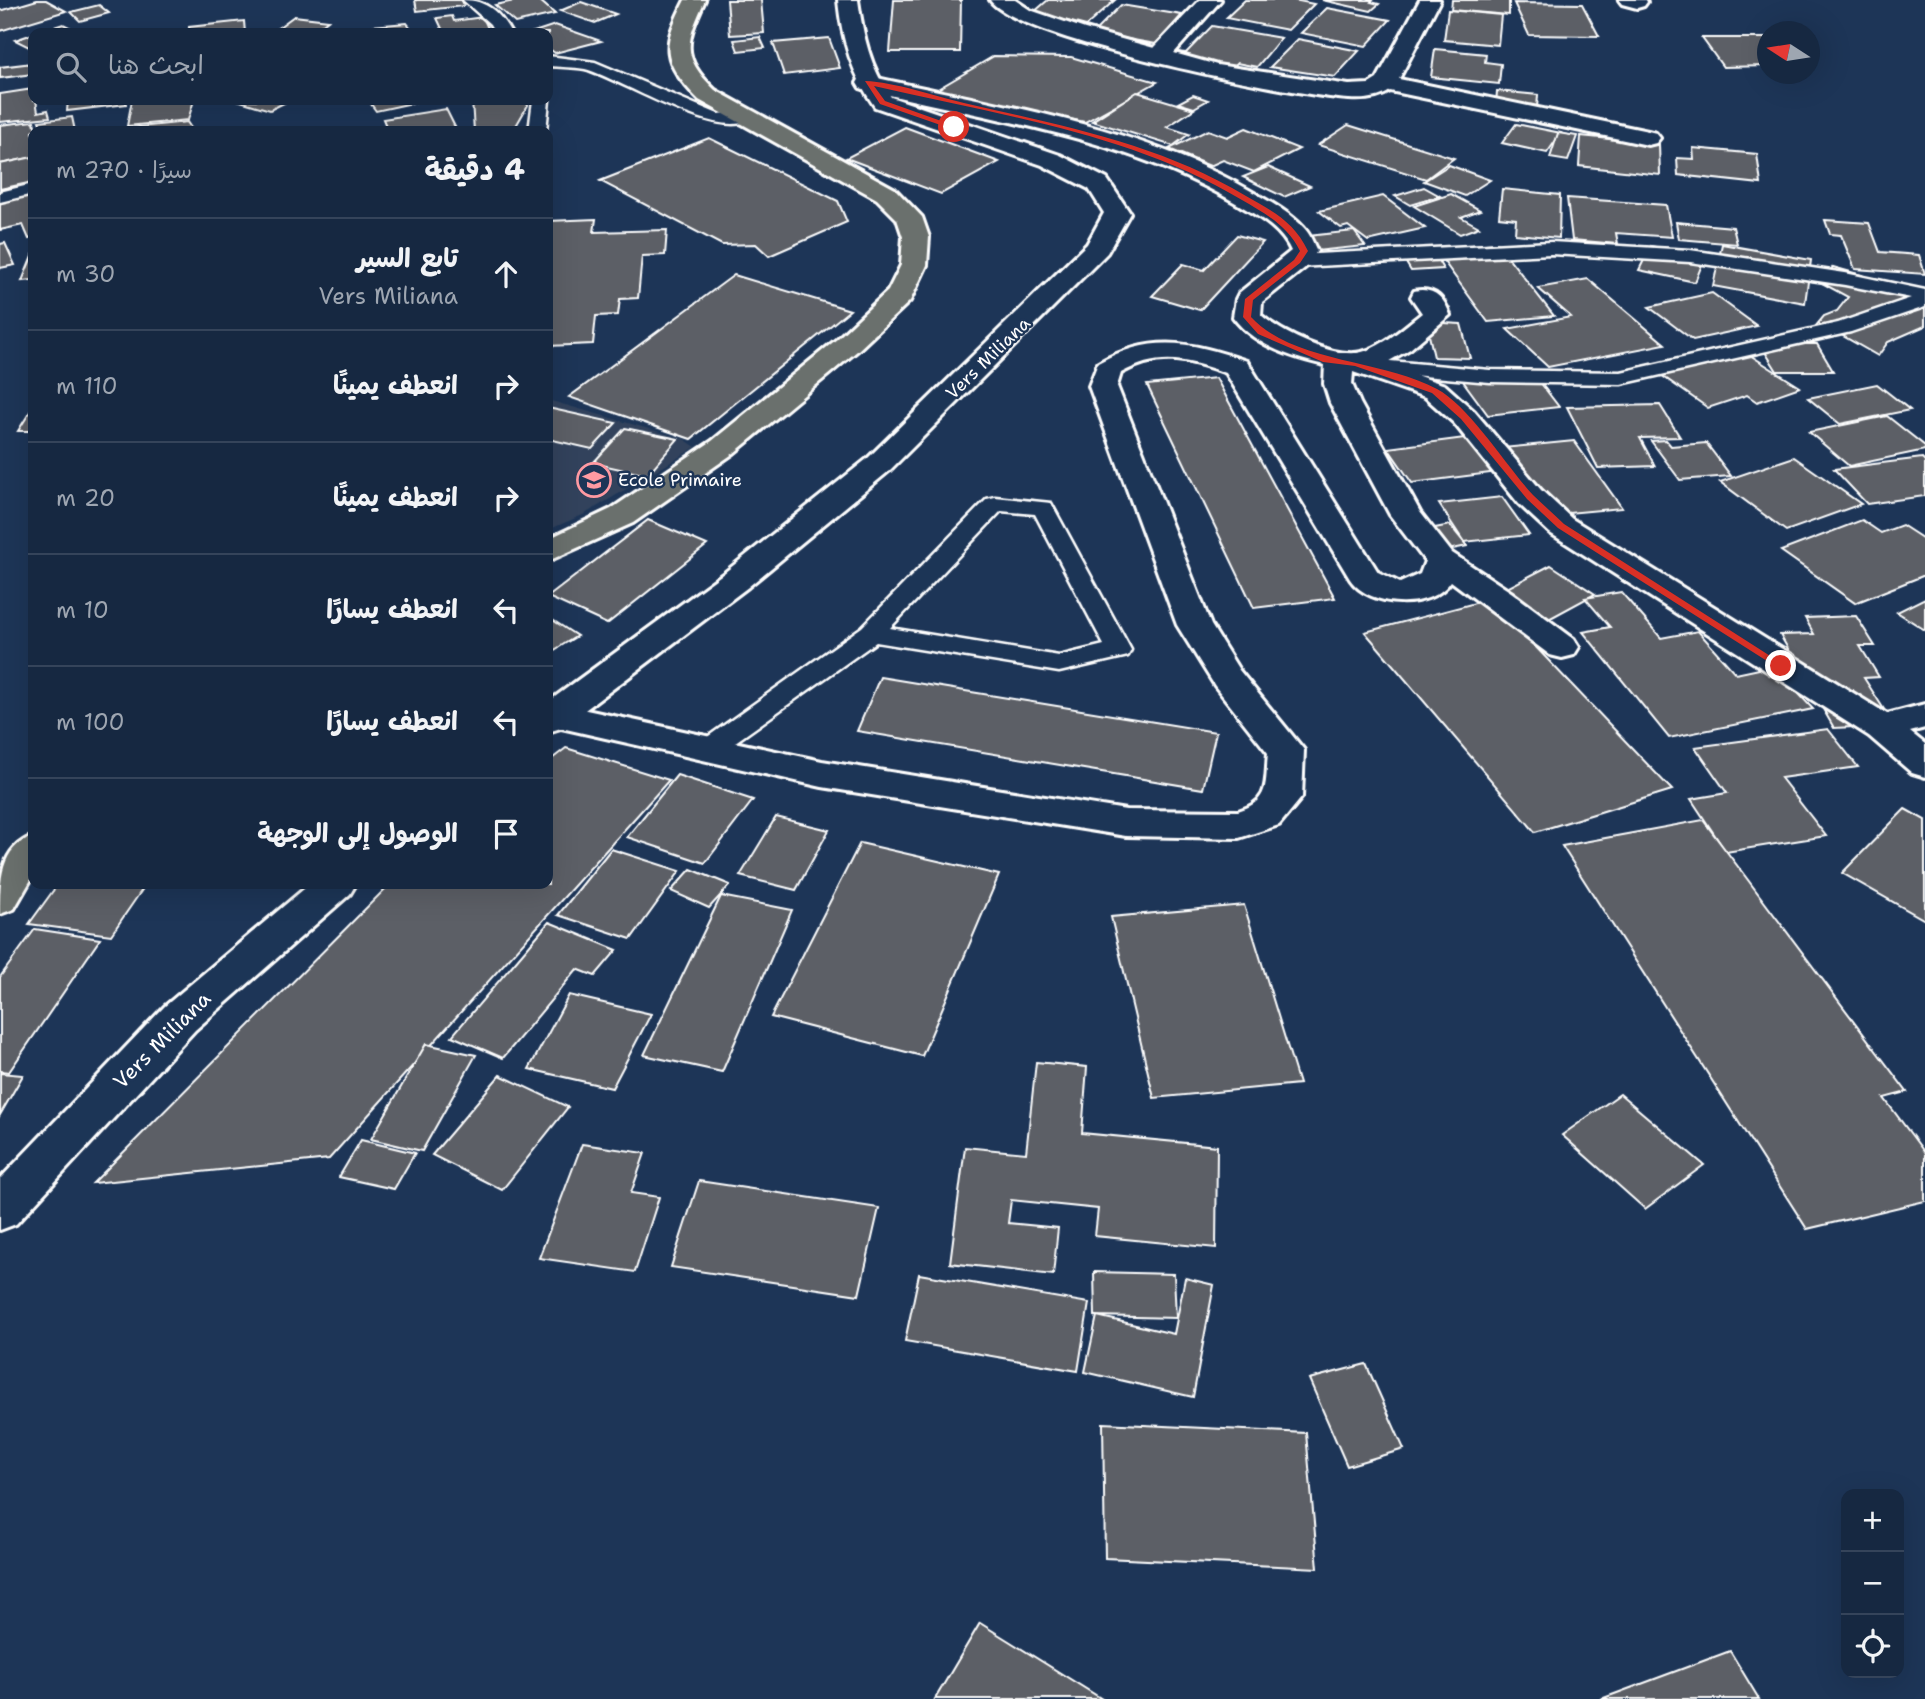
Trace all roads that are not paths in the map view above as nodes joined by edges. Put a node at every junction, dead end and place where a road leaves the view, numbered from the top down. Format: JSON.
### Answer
{"nodes":[{"id":1,"x":471,"y":0,"type":"edge"},
{"id":2,"x":695,"y":0,"type":"edge"},
{"id":3,"x":848,"y":0,"type":"edge"},
{"id":4,"x":1000,"y":0,"type":"edge"},
{"id":5,"x":1211,"y":0,"type":"edge"},
{"id":6,"x":1430,"y":0,"type":"edge"},
{"id":7,"x":500,"y":28,"type":"edge"},
{"id":8,"x":1160,"y":56,"type":"junction"},
{"id":9,"x":553,"y":61,"type":"edge"},
{"id":10,"x":867,"y":83,"type":"junction"},
{"id":11,"x":1386,"y":83,"type":"junction"},
{"id":12,"x":540,"y":105,"type":"edge"},
{"id":13,"x":747,"y":116,"type":"junction"},
{"id":14,"x":538,"y":126,"type":"edge"},
{"id":15,"x":1648,"y":138,"type":"dead end"},
{"id":16,"x":28,"y":190,"type":"edge"},
{"id":17,"x":0,"y":197,"type":"edge"},
{"id":18,"x":1297,"y":261,"type":"junction"},
{"id":19,"x":1424,"y":297,"type":"dead end"},
{"id":20,"x":1925,"y":299,"type":"edge"},
{"id":21,"x":1348,"y":363,"type":"junction"},
{"id":22,"x":553,"y":549,"type":"edge"},
{"id":23,"x":1441,"y":560,"type":"junction"},
{"id":24,"x":871,"y":633,"type":"junction"},
{"id":25,"x":1562,"y":647,"type":"dead end"},
{"id":26,"x":553,"y":716,"type":"edge"},
{"id":27,"x":1925,"y":716,"type":"edge"},
{"id":28,"x":553,"y":717,"type":"edge"},
{"id":29,"x":1882,"y":727,"type":"junction"},
{"id":30,"x":708,"y":749,"type":"junction"},
{"id":31,"x":1925,"y":764,"type":"edge"},
{"id":32,"x":28,"y":856,"type":"edge"},
{"id":33,"x":330,"y":889,"type":"edge"},
{"id":34,"x":0,"y":899,"type":"edge"},
{"id":35,"x":0,"y":1210,"type":"edge"}],
"edges":[{"from":1,"to":7,"type":"lane"},
{"from":2,"to":13,"type":"main road"},
{"from":3,"to":10,"type":"street"},
{"from":4,"to":8,"type":"street"},
{"from":5,"to":8,"type":"street"},
{"from":6,"to":11,"type":"street"},
{"from":8,"to":11,"type":"street"},
{"from":9,"to":13,"type":"lane"},
{"from":10,"to":18,"type":"street"},
{"from":10,"to":26,"type":"street","name":"Vers Miliana"},
{"from":11,"to":15,"type":"street"},
{"from":12,"to":14,"type":"lane"},
{"from":13,"to":22,"type":"main road"},
{"from":16,"to":17,"type":"lane"},
{"from":18,"to":20,"type":"lane"},
{"from":18,"to":21,"type":"street"},
{"from":19,"to":21,"type":"street"},
{"from":20,"to":21,"type":"lane"},
{"from":21,"to":23,"type":"street"},
{"from":21,"to":29,"type":"street"},
{"from":23,"to":25,"type":"street"},
{"from":23,"to":30,"type":"street"},
{"from":24,"to":24,"type":"lane"},
{"from":24,"to":30,"type":"lane"},
{"from":27,"to":29,"type":"street"},
{"from":28,"to":30,"type":"street"},
{"from":29,"to":31,"type":"street"},
{"from":32,"to":34,"type":"main road"},
{"from":33,"to":35,"type":"street","name":"Vers Miliana"}]}
